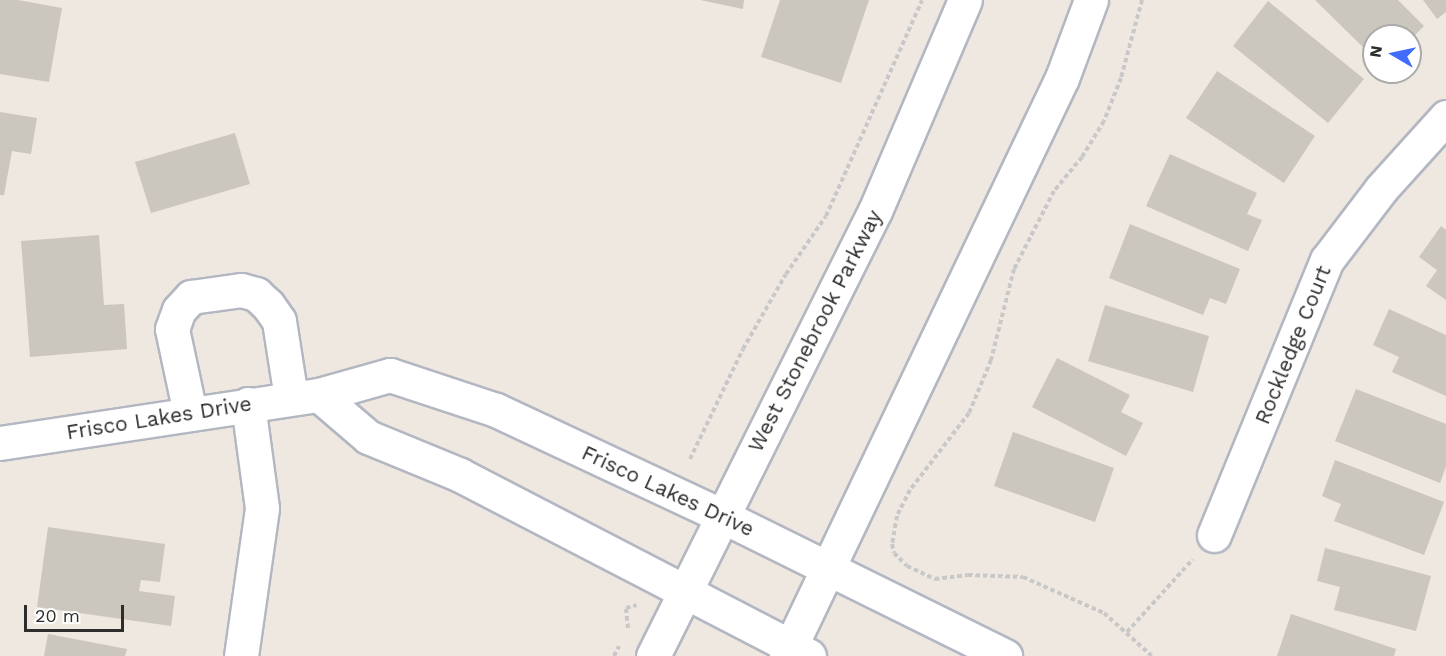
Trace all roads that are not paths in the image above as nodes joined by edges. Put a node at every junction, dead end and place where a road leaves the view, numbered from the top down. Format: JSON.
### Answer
{"nodes":[{"id":1,"x":965,"y":0,"type":"edge"},
{"id":2,"x":1091,"y":0,"type":"edge"},
{"id":3,"x":1446,"y":117,"type":"edge"},
{"id":4,"x":305,"y":396,"type":"junction"},
{"id":5,"x":248,"y":404,"type":"junction"},
{"id":6,"x":189,"y":413,"type":"junction"},
{"id":7,"x":0,"y":443,"type":"edge"},
{"id":8,"x":722,"y":516,"type":"junction"},
{"id":9,"x":1214,"y":535,"type":"road end"},
{"id":10,"x":829,"y":569,"type":"junction"},
{"id":11,"x":684,"y":592,"type":"junction"},
{"id":12,"x":795,"y":653,"type":"edge"},
{"id":13,"x":241,"y":656,"type":"edge"},
{"id":14,"x":652,"y":656,"type":"edge"},
{"id":15,"x":1005,"y":656,"type":"edge"}],
"edges":[{"from":1,"to":8,"type":"street","name":"West Stonebrook Parkway"},
{"from":2,"to":10,"type":"street"},
{"from":3,"to":9,"type":"street","name":"Rockledge Court"},
{"from":4,"to":5,"type":"street","name":"Frisco Lakes Drive"},
{"from":4,"to":6,"type":"street"},
{"from":4,"to":8,"type":"street","name":"Frisco Lakes Drive"},
{"from":4,"to":11,"type":"street"},
{"from":5,"to":6,"type":"street","name":"Frisco Lakes Drive"},
{"from":5,"to":13,"type":"street"},
{"from":6,"to":7,"type":"street","name":"Frisco Lakes Drive"},
{"from":8,"to":10,"type":"street","name":"Frisco Lakes Drive"},
{"from":8,"to":11,"type":"street","name":"West Stonebrook Parkway"},
{"from":10,"to":12,"type":"street"},
{"from":10,"to":15,"type":"street","name":"Frisco Lakes Drive"},
{"from":11,"to":12,"type":"street"},
{"from":11,"to":14,"type":"street","name":"West Stonebrook Parkway"}]}
